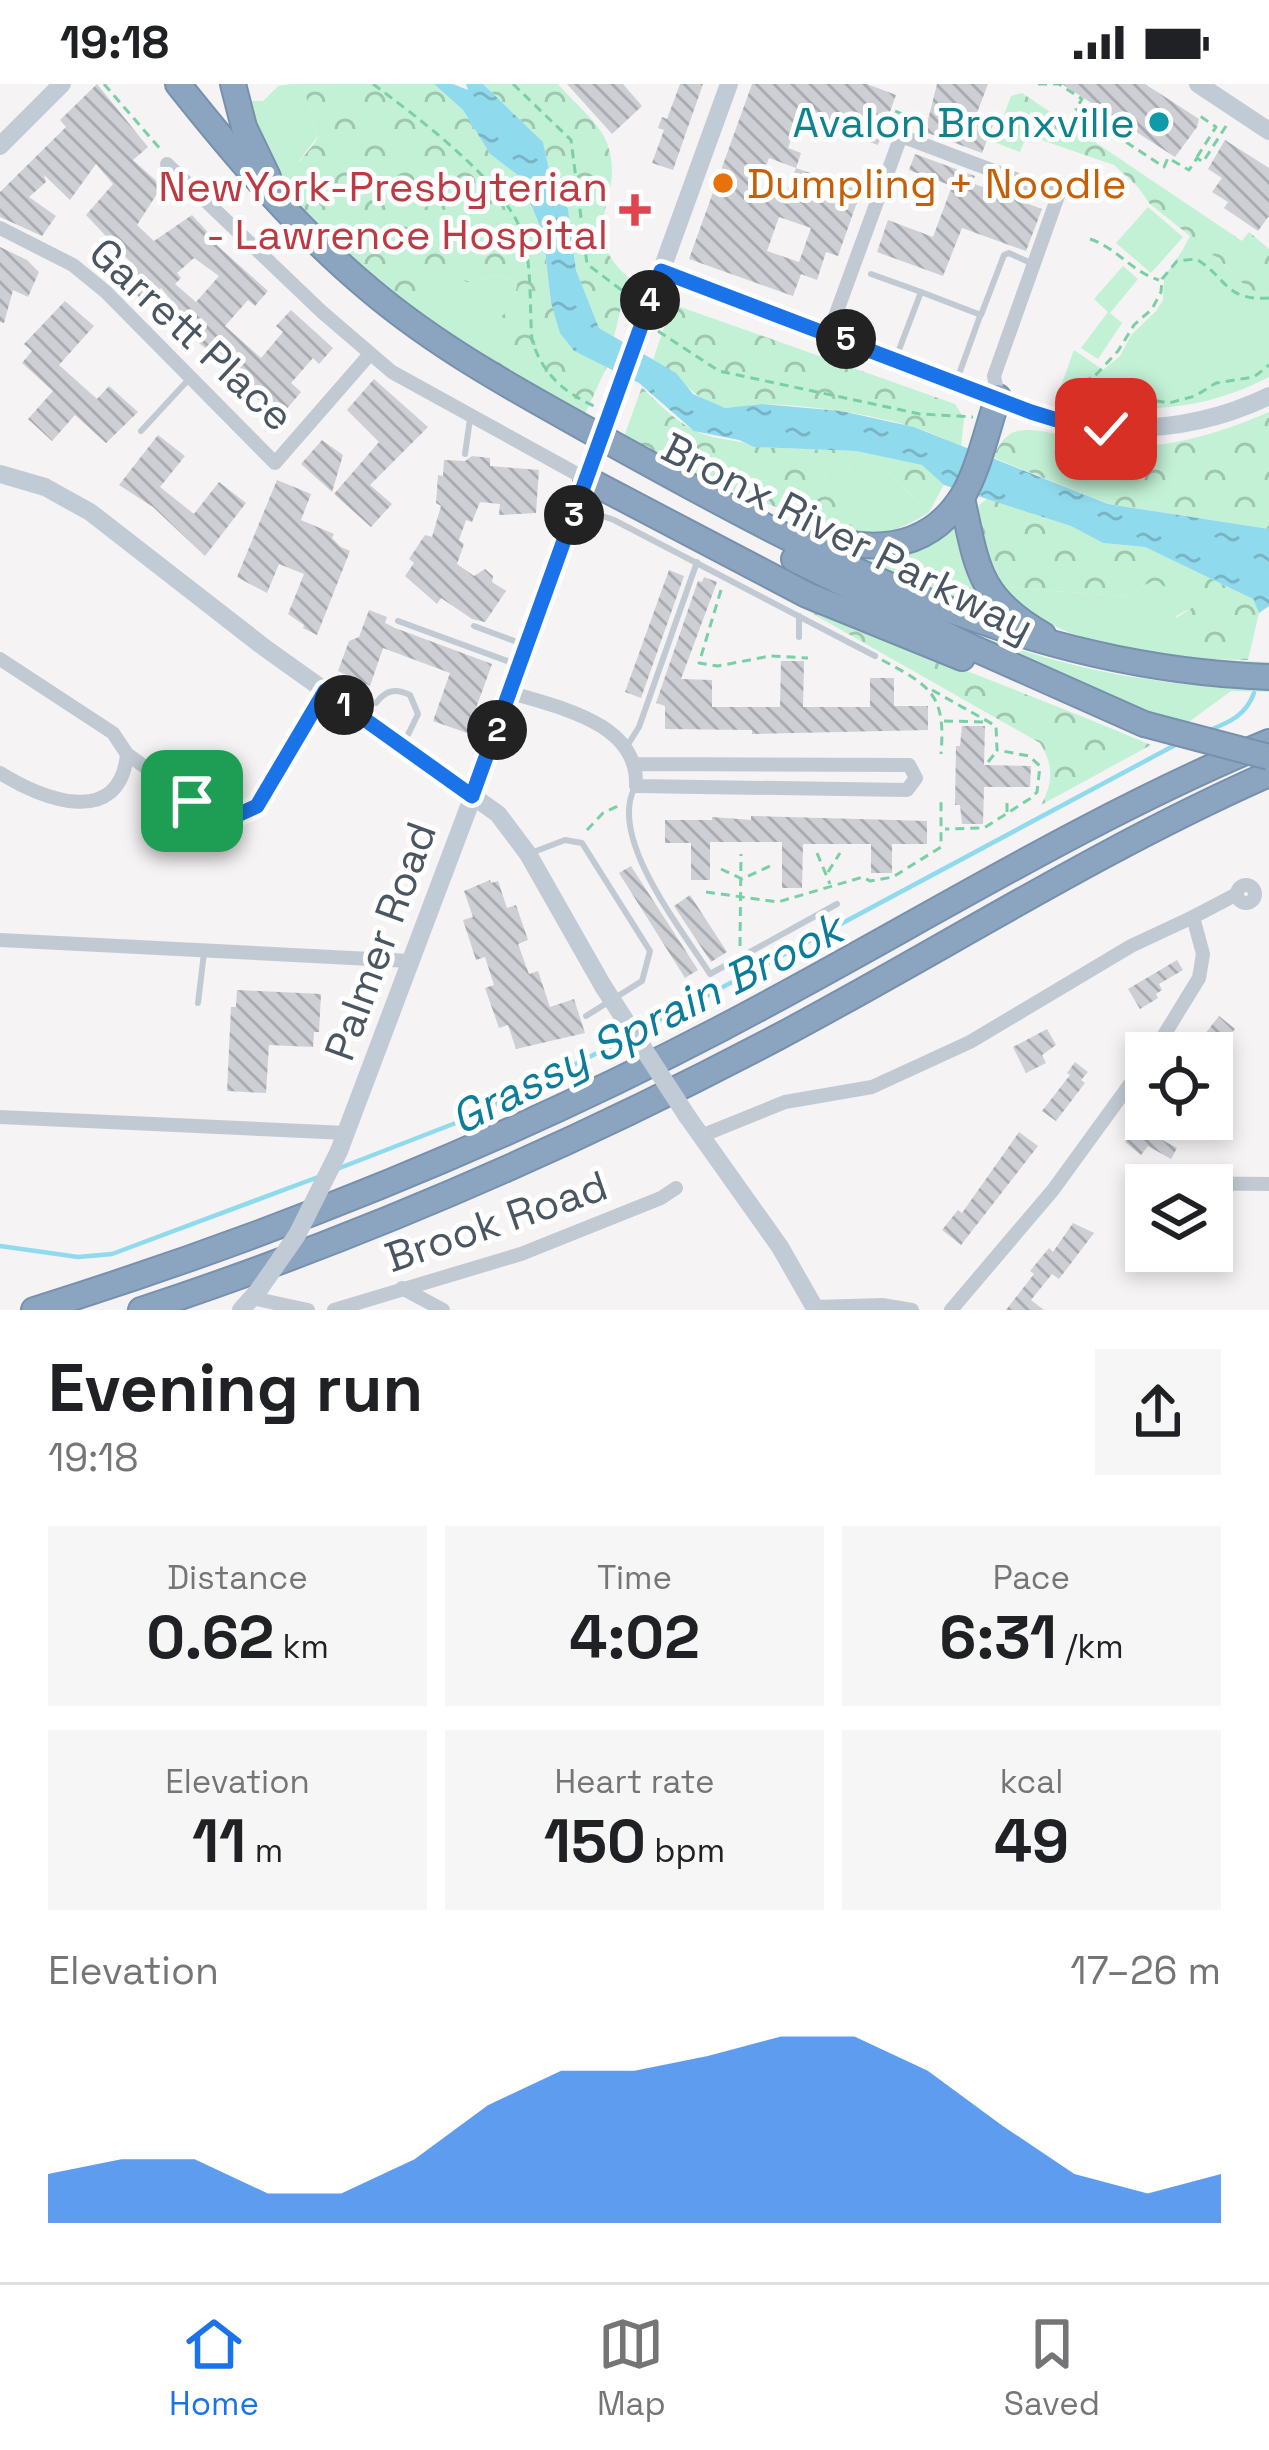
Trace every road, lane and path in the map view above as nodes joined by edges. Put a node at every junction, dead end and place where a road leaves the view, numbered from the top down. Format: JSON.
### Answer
{"nodes":[{"id":1,"x":62,"y":84,"type":"edge"},
{"id":2,"x":104,"y":84,"type":"edge"},
{"id":3,"x":160,"y":84,"type":"edge"},
{"id":4,"x":178,"y":84,"type":"edge"},
{"id":5,"x":232,"y":84,"type":"edge"},
{"id":6,"x":373,"y":84,"type":"edge"},
{"id":7,"x":513,"y":84,"type":"edge"},
{"id":8,"x":729,"y":84,"type":"edge"},
{"id":9,"x":1038,"y":84,"type":"edge"},
{"id":10,"x":1198,"y":84,"type":"edge"},
{"id":11,"x":1200,"y":116,"type":"dead end"},
{"id":12,"x":1229,"y":121,"type":"dead end"},
{"id":13,"x":1269,"y":131,"type":"edge"},
{"id":14,"x":0,"y":146,"type":"edge"},
{"id":15,"x":1196,"y":158,"type":"junction"},
{"id":16,"x":167,"y":164,"type":"joint"},
{"id":17,"x":286,"y":211,"type":"junction"},
{"id":18,"x":0,"y":228,"type":"edge"},
{"id":19,"x":1090,"y":239,"type":"dead end"},
{"id":20,"x":1034,"y":265,"type":"junction"},
{"id":21,"x":661,"y":271,"type":"junction"},
{"id":22,"x":871,"y":274,"type":"dead end"},
{"id":23,"x":1162,"y":280,"type":"junction"},
{"id":24,"x":921,"y":292,"type":"junction"},
{"id":25,"x":633,"y":298,"type":"dead end"},
{"id":26,"x":1269,"y":298,"type":"edge"},
{"id":27,"x":981,"y":315,"type":"junction"},
{"id":28,"x":657,"y":330,"type":"dead end"},
{"id":29,"x":829,"y":333,"type":"junction"},
{"id":30,"x":370,"y":353,"type":"junction"},
{"id":31,"x":896,"y":358,"type":"junction"},
{"id":32,"x":1269,"y":365,"type":"edge"},
{"id":33,"x":1093,"y":378,"type":"junction"},
{"id":34,"x":190,"y":379,"type":"junction"},
{"id":35,"x":957,"y":380,"type":"junction"},
{"id":36,"x":1269,"y":396,"type":"edge"},
{"id":37,"x":998,"y":397,"type":"junction"},
{"id":38,"x":596,"y":406,"type":"dead end"},
{"id":39,"x":1059,"y":406,"type":"dead end"},
{"id":40,"x":470,"y":415,"type":"junction"},
{"id":41,"x":970,"y":418,"type":"dead end"},
{"id":42,"x":141,"y":431,"type":"dead end"},
{"id":43,"x":465,"y":454,"type":"dead end"},
{"id":44,"x":589,"y":469,"type":"junction"},
{"id":45,"x":0,"y":474,"type":"edge"},
{"id":46,"x":962,"y":498,"type":"junction"},
{"id":47,"x":721,"y":503,"type":"junction"},
{"id":48,"x":577,"y":507,"type":"junction"},
{"id":49,"x":697,"y":562,"type":"junction"},
{"id":50,"x":725,"y":577,"type":"junction"},
{"id":51,"x":799,"y":616,"type":"junction"},
{"id":52,"x":398,"y":621,"type":"dead end"},
{"id":53,"x":474,"y":626,"type":"dead end"},
{"id":54,"x":799,"y":637,"type":"dead end"},
{"id":55,"x":529,"y":646,"type":"junction"},
{"id":56,"x":1077,"y":653,"type":"junction"},
{"id":57,"x":875,"y":656,"type":"dead end"},
{"id":58,"x":808,"y":658,"type":"dead end"},
{"id":59,"x":0,"y":659,"type":"edge"},
{"id":60,"x":522,"y":666,"type":"junction"},
{"id":61,"x":1269,"y":677,"type":"edge"},
{"id":62,"x":896,"y":678,"type":"dead end"},
{"id":63,"x":932,"y":690,"type":"junction"},
{"id":64,"x":325,"y":691,"type":"junction"},
{"id":65,"x":512,"y":693,"type":"junction"},
{"id":66,"x":1079,"y":697,"type":"junction"},
{"id":67,"x":376,"y":704,"type":"dead end"},
{"id":68,"x":942,"y":721,"type":"junction"},
{"id":69,"x":989,"y":722,"type":"junction"},
{"id":70,"x":1269,"y":742,"type":"edge"},
{"id":71,"x":403,"y":746,"type":"junction"},
{"id":72,"x":626,"y":749,"type":"junction"},
{"id":73,"x":997,"y":750,"type":"junction"},
{"id":74,"x":128,"y":754,"type":"junction"},
{"id":75,"x":941,"y":754,"type":"dead end"},
{"id":76,"x":1269,"y":757,"type":"edge"},
{"id":77,"x":988,"y":762,"type":"dead end"},
{"id":78,"x":637,"y":764,"type":"junction"},
{"id":79,"x":738,"y":764,"type":"junction"},
{"id":80,"x":0,"y":773,"type":"edge"},
{"id":81,"x":1269,"y":775,"type":"edge"},
{"id":82,"x":636,"y":786,"type":"junction"},
{"id":83,"x":738,"y":788,"type":"junction"},
{"id":84,"x":472,"y":796,"type":"junction"},
{"id":85,"x":941,"y":799,"type":"dead end"},
{"id":86,"x":1007,"y":800,"type":"dead end"},
{"id":87,"x":611,"y":808,"type":"dead end"},
{"id":88,"x":1007,"y":814,"type":"junction"},
{"id":89,"x":589,"y":824,"type":"dead end"},
{"id":90,"x":943,"y":829,"type":"junction"},
{"id":91,"x":817,"y":853,"type":"dead end"},
{"id":92,"x":840,"y":853,"type":"dead end"},
{"id":93,"x":528,"y":854,"type":"junction"},
{"id":94,"x":741,"y":854,"type":"dead end"},
{"id":95,"x":770,"y":866,"type":"dead end"},
{"id":96,"x":721,"y":869,"type":"dead end"},
{"id":97,"x":826,"y":873,"type":"junction"},
{"id":98,"x":742,"y":879,"type":"junction"},
{"id":99,"x":830,"y":885,"type":"junction"},
{"id":100,"x":706,"y":892,"type":"dead end"},
{"id":101,"x":1237,"y":894,"type":"dead end"},
{"id":102,"x":742,"y":896,"type":"junction"},
{"id":103,"x":837,"y":904,"type":"dead end"},
{"id":104,"x":1193,"y":917,"type":"junction"},
{"id":105,"x":0,"y":940,"type":"edge"},
{"id":106,"x":204,"y":950,"type":"junction"},
{"id":107,"x":737,"y":959,"type":"junction"},
{"id":108,"x":410,"y":962,"type":"junction"},
{"id":109,"x":198,"y":1004,"type":"dead end"},
{"id":110,"x":586,"y":1016,"type":"dead end"},
{"id":111,"x":1166,"y":1032,"type":"edge"},
{"id":112,"x":1125,"y":1091,"type":"edge"},
{"id":113,"x":0,"y":1118,"type":"edge"},
{"id":114,"x":700,"y":1136,"type":"junction"},
{"id":115,"x":343,"y":1142,"type":"junction"},
{"id":116,"x":1233,"y":1184,"type":"edge"},
{"id":117,"x":1269,"y":1184,"type":"edge"},
{"id":118,"x":676,"y":1188,"type":"dead end"},
{"id":119,"x":402,"y":1288,"type":"junction"},
{"id":120,"x":250,"y":1300,"type":"edge"},
{"id":121,"x":815,"y":1309,"type":"edge"},
{"id":122,"x":34,"y":1310,"type":"edge"},
{"id":123,"x":141,"y":1310,"type":"edge"},
{"id":124,"x":308,"y":1310,"type":"edge"},
{"id":125,"x":334,"y":1310,"type":"edge"},
{"id":126,"x":443,"y":1310,"type":"edge"},
{"id":127,"x":912,"y":1310,"type":"edge"},
{"id":128,"x":951,"y":1310,"type":"edge"}],
"edges":[{"from":1,"to":14,"type":"street"},
{"from":2,"to":16,"type":"path"},
{"from":3,"to":66,"type":"highway","name":"Bronx River Parkway"},
{"from":4,"to":17,"type":"highway","name":"Bronx River Parkway"},
{"from":5,"to":17,"type":"highway"},
{"from":6,"to":38,"type":"path"},
{"from":7,"to":25,"type":"path"},
{"from":8,"to":21,"type":"street","name":"Palmer Road"},
{"from":9,"to":15,"type":"path"},
{"from":10,"to":13,"type":"street"},
{"from":11,"to":15,"type":"path"},
{"from":12,"to":15,"type":"path"},
{"from":16,"to":30,"type":"street"},
{"from":17,"to":47,"type":"highway","name":"Bronx River Parkway"},
{"from":18,"to":34,"type":"street","name":"Garrett Place"},
{"from":19,"to":23,"type":"path"},
{"from":20,"to":27,"type":"lane"},
{"from":20,"to":29,"type":"street"},
{"from":20,"to":37,"type":"street"},
{"from":21,"to":29,"type":"street"},
{"from":21,"to":44,"type":"street","name":"Palmer Road","bridge":true},
{"from":22,"to":24,"type":"lane"},
{"from":23,"to":26,"type":"path"},
{"from":23,"to":33,"type":"path"},
{"from":24,"to":27,"type":"lane"},
{"from":24,"to":31,"type":"lane"},
{"from":27,"to":35,"type":"lane"},
{"from":28,"to":41,"type":"path"},
{"from":29,"to":31,"type":"street"},
{"from":30,"to":34,"type":"street","name":"Garrett Place"},
{"from":30,"to":40,"type":"street"},
{"from":31,"to":35,"type":"street"},
{"from":32,"to":33,"type":"path"},
{"from":33,"to":39,"type":"path"},
{"from":34,"to":42,"type":"lane"},
{"from":35,"to":37,"type":"street"},
{"from":36,"to":37,"type":"street"},
{"from":37,"to":46,"type":"highway"},
{"from":40,"to":43,"type":"lane"},
{"from":40,"to":44,"type":"street"},
{"from":44,"to":48,"type":"street","name":"Palmer Road"},
{"from":44,"to":66,"type":"highway"},
{"from":45,"to":64,"type":"street"},
{"from":46,"to":47,"type":"highway"},
{"from":46,"to":56,"type":"highway"},
{"from":47,"to":56,"type":"highway","name":"Bronx River Parkway"},
{"from":48,"to":49,"type":"lane"},
{"from":48,"to":55,"type":"street","name":"Palmer Road"},
{"from":49,"to":50,"type":"lane"},
{"from":49,"to":72,"type":"lane"},
{"from":50,"to":51,"type":"lane"},
{"from":50,"to":58,"type":"path"},
{"from":51,"to":54,"type":"lane"},
{"from":51,"to":57,"type":"lane"},
{"from":52,"to":60,"type":"lane"},
{"from":53,"to":55,"type":"lane"},
{"from":55,"to":60,"type":"street","name":"Palmer Road"},
{"from":56,"to":61,"type":"highway","name":"Bronx River Parkway"},
{"from":59,"to":74,"type":"street"},
{"from":60,"to":65,"type":"street","name":"Palmer Road"},
{"from":62,"to":63,"type":"path"},
{"from":63,"to":68,"type":"path"},
{"from":63,"to":69,"type":"path"},
{"from":64,"to":71,"type":"street"},
{"from":64,"to":74,"type":"street"},
{"from":65,"to":72,"type":"street"},
{"from":65,"to":84,"type":"street","name":"Palmer Road"},
{"from":66,"to":76,"type":"highway","name":"Bronx River Parkway","bridge":true},
{"from":67,"to":71,"type":"lane"},
{"from":68,"to":69,"type":"path"},
{"from":68,"to":75,"type":"path"},
{"from":69,"to":73,"type":"path"},
{"from":70,"to":122,"type":"highway"},
{"from":71,"to":84,"type":"street"},
{"from":72,"to":78,"type":"street"},
{"from":73,"to":77,"type":"path"},
{"from":73,"to":88,"type":"path"},
{"from":74,"to":80,"type":"street"},
{"from":78,"to":79,"type":"street"},
{"from":78,"to":82,"type":"street"},
{"from":79,"to":83,"type":"street"},
{"from":79,"to":83,"type":"street"},
{"from":81,"to":123,"type":"highway"},
{"from":82,"to":83,"type":"street"},
{"from":82,"to":107,"type":"lane"},
{"from":84,"to":93,"type":"street"},
{"from":84,"to":108,"type":"street","name":"Palmer Road"},
{"from":85,"to":90,"type":"path"},
{"from":86,"to":88,"type":"path"},
{"from":87,"to":89,"type":"path"},
{"from":88,"to":90,"type":"path"},
{"from":90,"to":99,"type":"path"},
{"from":91,"to":97,"type":"path"},
{"from":92,"to":97,"type":"path"},
{"from":93,"to":110,"type":"lane"},
{"from":93,"to":114,"type":"street","bridge":true},
{"from":94,"to":98,"type":"path"},
{"from":95,"to":98,"type":"path"},
{"from":96,"to":98,"type":"path"},
{"from":97,"to":99,"type":"path"},
{"from":98,"to":102,"type":"path"},
{"from":99,"to":102,"type":"path"},
{"from":100,"to":102,"type":"path"},
{"from":101,"to":104,"type":"street"},
{"from":102,"to":107,"type":"path"},
{"from":103,"to":107,"type":"lane"},
{"from":104,"to":111,"type":"street"},
{"from":104,"to":114,"type":"street"},
{"from":105,"to":106,"type":"street"},
{"from":106,"to":108,"type":"street"},
{"from":106,"to":109,"type":"lane"},
{"from":108,"to":115,"type":"street","name":"Palmer Road"},
{"from":112,"to":128,"type":"street"},
{"from":113,"to":115,"type":"street"},
{"from":114,"to":121,"type":"street"},
{"from":115,"to":120,"type":"street","name":"Palmer Road","bridge":true},
{"from":116,"to":117,"type":"street"},
{"from":118,"to":119,"type":"street","name":"Brook Road"},
{"from":119,"to":125,"type":"street","name":"Brook Road"},
{"from":119,"to":126,"type":"street"},
{"from":120,"to":124,"type":"street"},
{"from":121,"to":127,"type":"street"}]}
